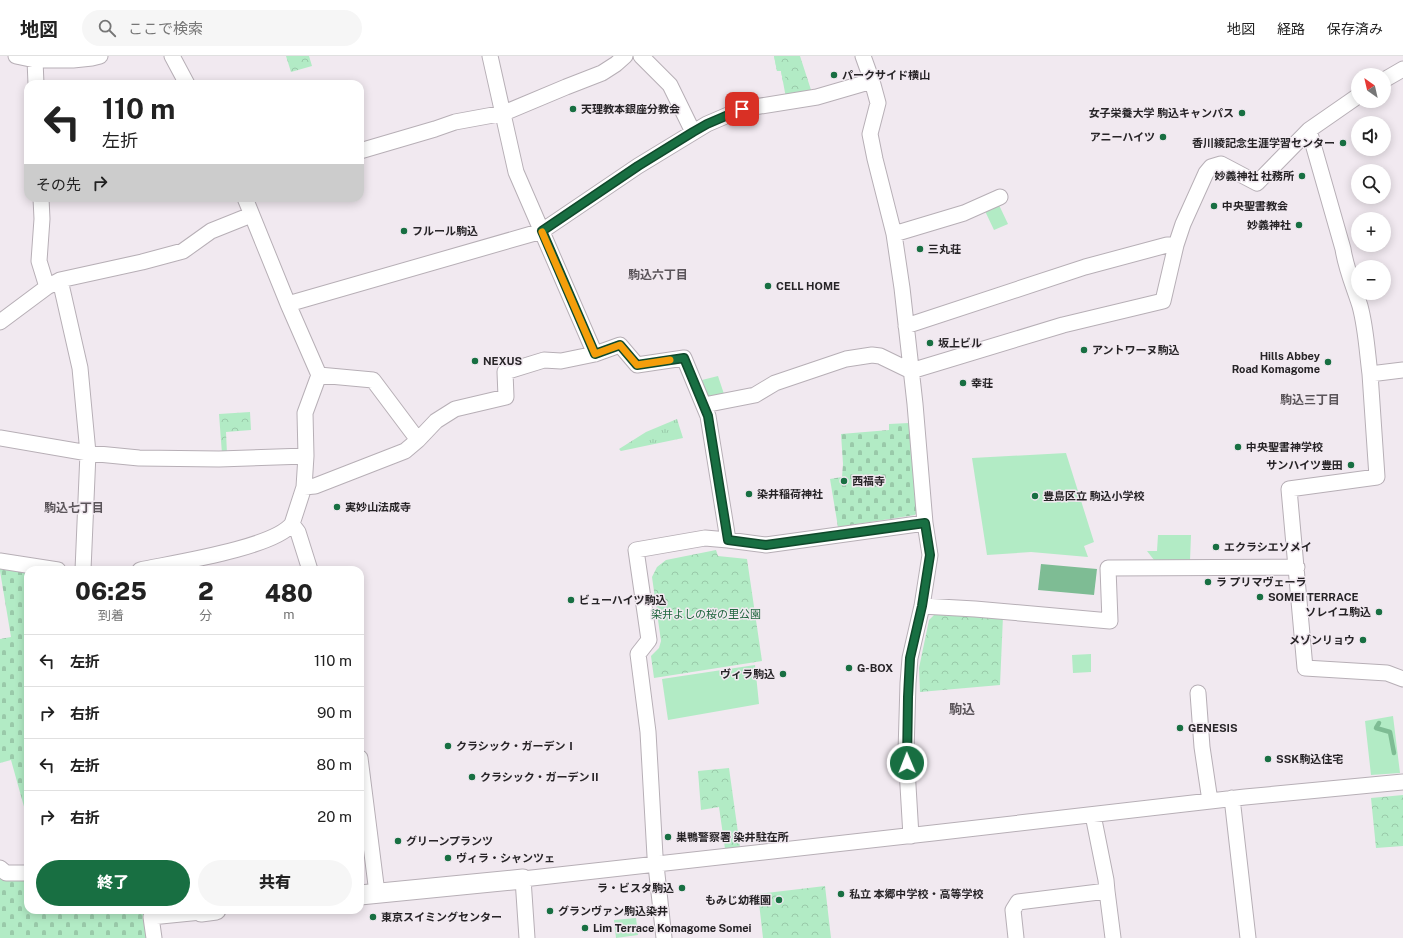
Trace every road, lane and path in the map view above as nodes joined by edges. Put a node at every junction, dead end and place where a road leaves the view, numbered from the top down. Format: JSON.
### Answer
{"nodes":[{"id":1,"x":16,"y":56,"type":"edge"},
{"id":2,"x":100,"y":56,"type":"edge"},
{"id":3,"x":172,"y":56,"type":"edge"},
{"id":4,"x":490,"y":56,"type":"edge"},
{"id":5,"x":625,"y":56,"type":"edge"},
{"id":6,"x":641,"y":56,"type":"edge"},
{"id":7,"x":863,"y":56,"type":"edge"},
{"id":8,"x":35,"y":60,"type":"junction"},
{"id":9,"x":1403,"y":68,"type":"edge"},
{"id":10,"x":1391,"y":76,"type":"edge"},
{"id":11,"x":36,"y":80,"type":"edge"},
{"id":12,"x":185,"y":80,"type":"edge"},
{"id":13,"x":872,"y":81,"type":"junction"},
{"id":14,"x":1351,"y":101,"type":"edge"},
{"id":15,"x":504,"y":113,"type":"junction"},
{"id":16,"x":1309,"y":130,"type":"junction"},
{"id":17,"x":693,"y":132,"type":"junction"},
{"id":18,"x":364,"y":150,"type":"edge"},
{"id":19,"x":1000,"y":197,"type":"dead end"},
{"id":20,"x":41,"y":202,"type":"edge"},
{"id":21,"x":251,"y":204,"type":"edge"},
{"id":22,"x":542,"y":231,"type":"junction"},
{"id":23,"x":894,"y":234,"type":"junction"},
{"id":24,"x":1176,"y":245,"type":"junction"},
{"id":25,"x":60,"y":280,"type":"junction"},
{"id":26,"x":47,"y":287,"type":"junction"},
{"id":27,"x":288,"y":304,"type":"junction"},
{"id":28,"x":0,"y":322,"type":"edge"},
{"id":29,"x":906,"y":326,"type":"junction"},
{"id":30,"x":595,"y":354,"type":"junction"},
{"id":31,"x":1403,"y":370,"type":"edge"},
{"id":32,"x":912,"y":371,"type":"junction"},
{"id":33,"x":1370,"y":374,"type":"junction"},
{"id":34,"x":319,"y":375,"type":"junction"},
{"id":35,"x":704,"y":405,"type":"junction"},
{"id":36,"x":0,"y":438,"type":"edge"},
{"id":37,"x":418,"y":440,"type":"junction"},
{"id":38,"x":88,"y":453,"type":"junction"},
{"id":39,"x":306,"y":456,"type":"junction"},
{"id":40,"x":304,"y":487,"type":"junction"},
{"id":41,"x":925,"y":523,"type":"junction"},
{"id":42,"x":292,"y":524,"type":"junction"},
{"id":43,"x":728,"y":540,"type":"junction"},
{"id":44,"x":0,"y":561,"type":"edge"},
{"id":45,"x":32,"y":566,"type":"edge"},
{"id":46,"x":83,"y":566,"type":"edge"},
{"id":47,"x":159,"y":566,"type":"edge"},
{"id":48,"x":309,"y":566,"type":"edge"},
{"id":49,"x":1297,"y":567,"type":"junction"},
{"id":50,"x":922,"y":606,"type":"junction"},
{"id":51,"x":1403,"y":679,"type":"edge"},
{"id":52,"x":1198,"y":693,"type":"dead end"},
{"id":53,"x":1403,"y":782,"type":"edge"},
{"id":54,"x":1232,"y":798,"type":"junction"},
{"id":55,"x":1210,"y":801,"type":"junction"},
{"id":56,"x":1093,"y":815,"type":"junction"},
{"id":57,"x":364,"y":826,"type":"edge"},
{"id":58,"x":911,"y":836,"type":"junction"},
{"id":59,"x":656,"y":864,"type":"junction"},
{"id":60,"x":0,"y":868,"type":"edge"},
{"id":61,"x":24,"y":873,"type":"edge"},
{"id":62,"x":523,"y":879,"type":"junction"},
{"id":63,"x":1107,"y":891,"type":"junction"},
{"id":64,"x":368,"y":894,"type":"edge"},
{"id":65,"x":178,"y":914,"type":"edge"},
{"id":66,"x":154,"y":938,"type":"edge"},
{"id":67,"x":527,"y":938,"type":"edge"},
{"id":68,"x":664,"y":938,"type":"edge"},
{"id":69,"x":1016,"y":938,"type":"edge"},
{"id":70,"x":1113,"y":938,"type":"edge"},
{"id":71,"x":1248,"y":938,"type":"edge"}],
"edges":[{"from":1,"to":8,"type":"street"},
{"from":2,"to":8,"type":"street"},
{"from":3,"to":12,"type":"street"},
{"from":4,"to":15,"type":"street"},
{"from":5,"to":15,"type":"street"},
{"from":6,"to":17,"type":"street"},
{"from":7,"to":13,"type":"street"},
{"from":8,"to":11,"type":"street"},
{"from":9,"to":10,"type":"street"},
{"from":13,"to":17,"type":"street"},
{"from":13,"to":23,"type":"street"},
{"from":14,"to":16,"type":"street"},
{"from":15,"to":18,"type":"street"},
{"from":15,"to":22,"type":"street"},
{"from":16,"to":24,"type":"street"},
{"from":16,"to":33,"type":"street"},
{"from":17,"to":22,"type":"street"},
{"from":19,"to":23,"type":"street"},
{"from":20,"to":26,"type":"street"},
{"from":21,"to":25,"type":"street"},
{"from":21,"to":27,"type":"street"},
{"from":22,"to":27,"type":"street"},
{"from":22,"to":30,"type":"street"},
{"from":23,"to":29,"type":"street"},
{"from":24,"to":29,"type":"street"},
{"from":24,"to":32,"type":"street"},
{"from":25,"to":26,"type":"street"},
{"from":25,"to":38,"type":"street"},
{"from":26,"to":28,"type":"street"},
{"from":27,"to":34,"type":"street"},
{"from":29,"to":32,"type":"street"},
{"from":30,"to":35,"type":"street"},
{"from":30,"to":37,"type":"street"},
{"from":31,"to":33,"type":"street"},
{"from":32,"to":35,"type":"street"},
{"from":32,"to":41,"type":"street"},
{"from":33,"to":49,"type":"street"},
{"from":34,"to":37,"type":"street"},
{"from":34,"to":39,"type":"street"},
{"from":35,"to":43,"type":"street"},
{"from":36,"to":38,"type":"street"},
{"from":37,"to":40,"type":"street"},
{"from":38,"to":39,"type":"street"},
{"from":38,"to":46,"type":"street"},
{"from":39,"to":40,"type":"street"},
{"from":40,"to":42,"type":"street"},
{"from":41,"to":43,"type":"street"},
{"from":41,"to":50,"type":"street"},
{"from":42,"to":47,"type":"street"},
{"from":42,"to":48,"type":"street"},
{"from":43,"to":59,"type":"street"},
{"from":44,"to":45,"type":"street"},
{"from":49,"to":50,"type":"street"},
{"from":49,"to":51,"type":"street"},
{"from":50,"to":58,"type":"street"},
{"from":52,"to":55,"type":"street"},
{"from":53,"to":54,"type":"street"},
{"from":54,"to":55,"type":"street"},
{"from":54,"to":71,"type":"street"},
{"from":55,"to":56,"type":"street"},
{"from":56,"to":58,"type":"street"},
{"from":56,"to":63,"type":"street"},
{"from":57,"to":64,"type":"street"},
{"from":58,"to":59,"type":"street"},
{"from":59,"to":62,"type":"street"},
{"from":59,"to":68,"type":"street"},
{"from":60,"to":61,"type":"street"},
{"from":62,"to":64,"type":"street"},
{"from":62,"to":67,"type":"street"},
{"from":63,"to":69,"type":"street"},
{"from":63,"to":70,"type":"street"},
{"from":65,"to":66,"type":"street"}]}
